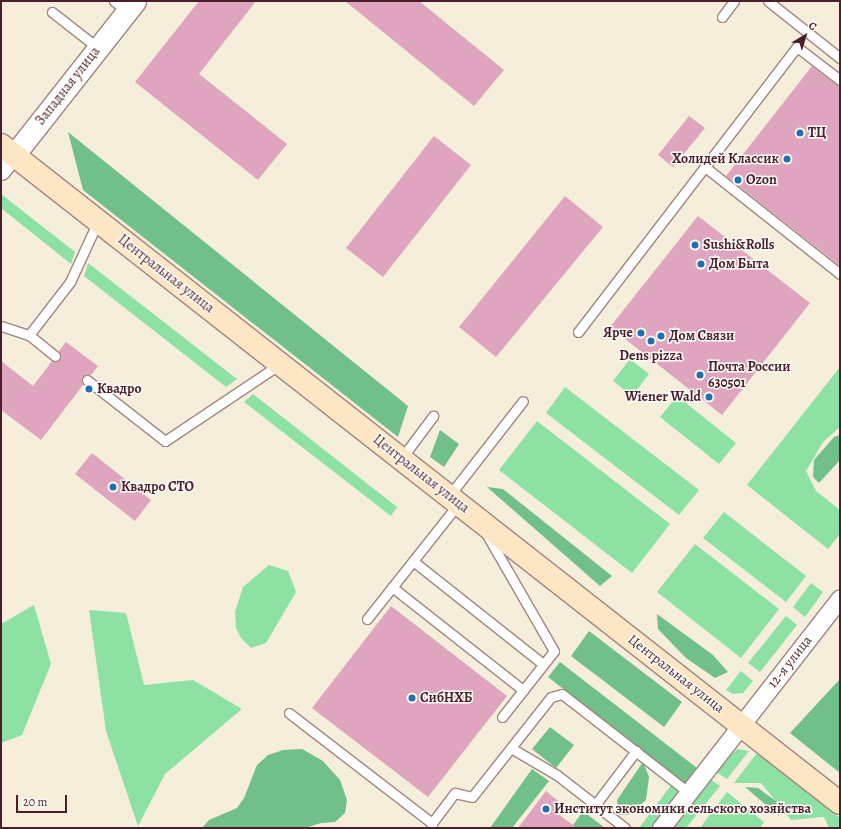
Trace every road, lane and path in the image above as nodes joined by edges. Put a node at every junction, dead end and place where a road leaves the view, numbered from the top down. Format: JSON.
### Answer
{"nodes":[{"id":1,"x":734,"y":1,"type":"edge"},
{"id":2,"x":768,"y":1,"type":"edge"},
{"id":3,"x":125,"y":4,"type":"edge"},
{"id":4,"x":52,"y":12,"type":"dead end"},
{"id":5,"x":722,"y":17,"type":"dead end"},
{"id":6,"x":98,"y":48,"type":"junction"},
{"id":7,"x":840,"y":58,"type":"edge"},
{"id":8,"x":840,"y":80,"type":"edge"},
{"id":9,"x":5,"y":157,"type":"edge"},
{"id":10,"x":705,"y":168,"type":"junction"},
{"id":11,"x":98,"y":221,"type":"junction"},
{"id":12,"x":840,"y":274,"type":"edge"},
{"id":13,"x":1,"y":326,"type":"edge"},
{"id":14,"x":578,"y":332,"type":"dead end"},
{"id":15,"x":29,"y":335,"type":"junction"},
{"id":16,"x":55,"y":356,"type":"dead end"},
{"id":17,"x":280,"y":364,"type":"junction"},
{"id":18,"x":87,"y":380,"type":"dead end"},
{"id":19,"x":523,"y":401,"type":"dead end"},
{"id":20,"x":433,"y":416,"type":"dead end"},
{"id":21,"x":401,"y":459,"type":"junction"},
{"id":22,"x":454,"y":500,"type":"junction"},
{"id":23,"x":477,"y":518,"type":"junction"},
{"id":24,"x":413,"y":561,"type":"junction"},
{"id":25,"x":392,"y":587,"type":"junction"},
{"id":26,"x":840,"y":598,"type":"edge"},
{"id":27,"x":367,"y":619,"type":"dead end"},
{"id":28,"x":543,"y":664,"type":"junction"},
{"id":29,"x":523,"y":690,"type":"junction"},
{"id":30,"x":289,"y":713,"type":"dead end"},
{"id":31,"x":502,"y":718,"type":"dead end"},
{"id":32,"x":741,"y":725,"type":"junction"},
{"id":33,"x":511,"y":748,"type":"junction"},
{"id":34,"x":636,"y":751,"type":"junction"},
{"id":35,"x":688,"y":792,"type":"junction"},
{"id":36,"x":840,"y":803,"type":"edge"},
{"id":37,"x":595,"y":805,"type":"junction"},
{"id":38,"x":432,"y":826,"type":"edge"},
{"id":39,"x":625,"y":828,"type":"edge"},
{"id":40,"x":661,"y":828,"type":"edge"}],
"edges":[{"from":1,"to":5,"type":"lane"},
{"from":2,"to":7,"type":"lane"},
{"from":3,"to":6,"type":"street","name":"Западная улица"},
{"from":4,"to":6,"type":"lane"},
{"from":6,"to":9,"type":"street","name":"Западная улица"},
{"from":8,"to":10,"type":"lane"},
{"from":9,"to":11,"type":"main road","name":"Центральная улица"},
{"from":10,"to":12,"type":"lane"},
{"from":10,"to":14,"type":"lane"},
{"from":11,"to":15,"type":"lane"},
{"from":11,"to":17,"type":"main road","name":"Центральная улица"},
{"from":13,"to":15,"type":"lane"},
{"from":15,"to":16,"type":"lane"},
{"from":17,"to":18,"type":"lane"},
{"from":17,"to":21,"type":"main road","name":"Центральная улица"},
{"from":19,"to":22,"type":"lane"},
{"from":20,"to":21,"type":"lane"},
{"from":21,"to":22,"type":"main road","name":"Центральная улица"},
{"from":22,"to":23,"type":"main road","name":"Центральная улица"},
{"from":22,"to":24,"type":"lane"},
{"from":23,"to":28,"type":"lane"},
{"from":23,"to":32,"type":"main road","name":"Центральная улица"},
{"from":24,"to":25,"type":"lane"},
{"from":24,"to":28,"type":"lane"},
{"from":25,"to":27,"type":"lane"},
{"from":25,"to":29,"type":"lane"},
{"from":26,"to":32,"type":"street","name":"12-я улица"},
{"from":28,"to":29,"type":"lane"},
{"from":29,"to":31,"type":"lane"},
{"from":30,"to":38,"type":"lane"},
{"from":32,"to":35,"type":"street","name":"12-я улица"},
{"from":32,"to":36,"type":"main road","name":"Центральная улица"},
{"from":33,"to":34,"type":"lane"},
{"from":33,"to":37,"type":"lane"},
{"from":33,"to":38,"type":"lane"},
{"from":34,"to":35,"type":"lane"},
{"from":34,"to":37,"type":"lane"},
{"from":35,"to":40,"type":"street","name":"12-я улица"},
{"from":37,"to":39,"type":"lane"}]}
